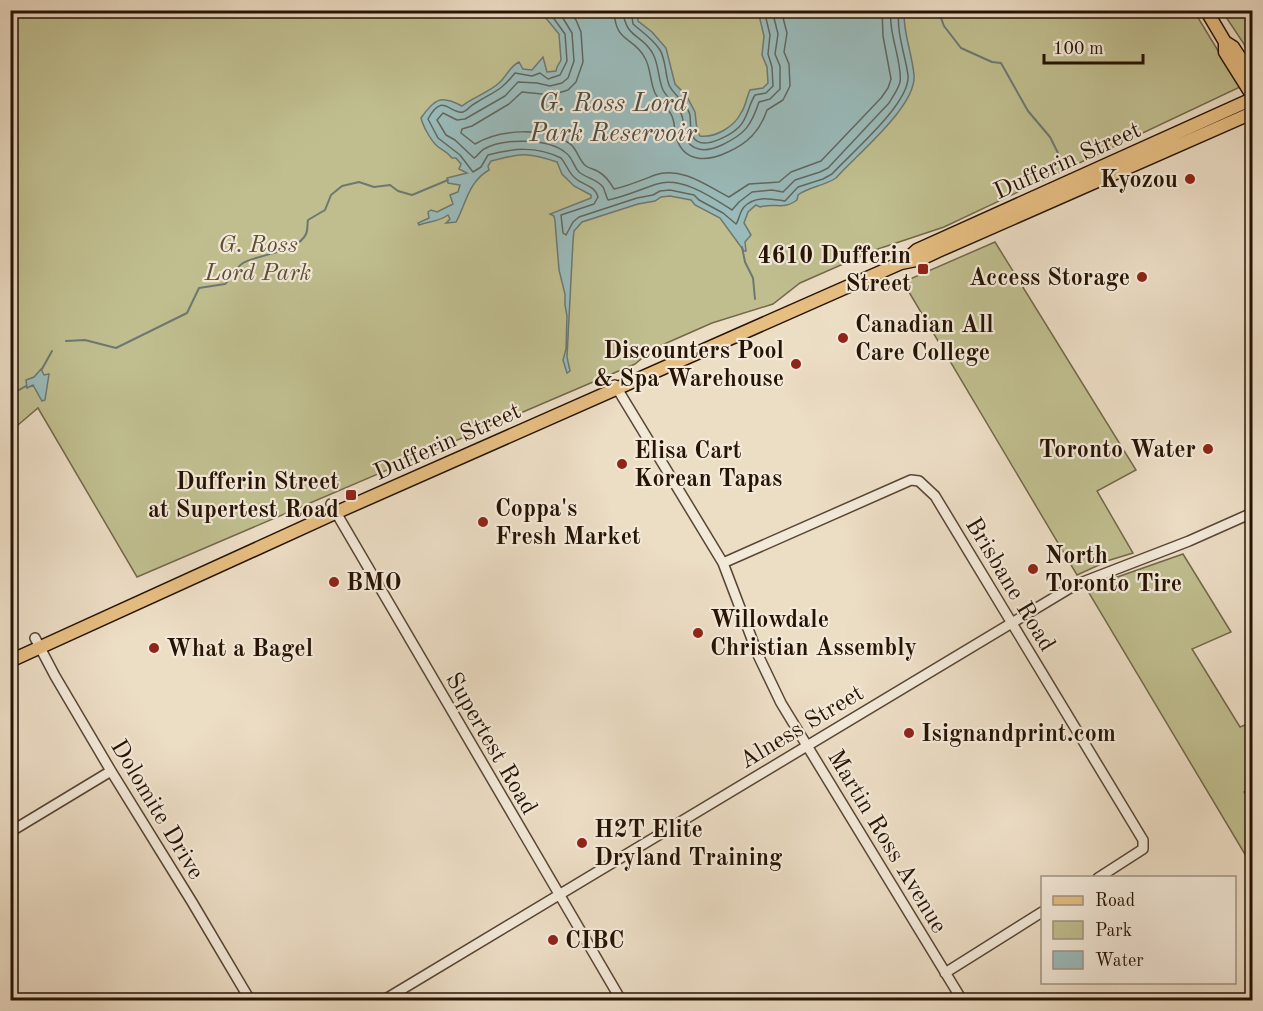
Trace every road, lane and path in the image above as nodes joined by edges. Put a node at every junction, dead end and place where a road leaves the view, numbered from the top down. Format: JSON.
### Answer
{"nodes":[{"id":1,"x":1206,"y":10,"type":"edge"},
{"id":2,"x":1225,"y":42,"type":"junction"},
{"id":3,"x":1252,"y":76,"type":"edge"},
{"id":4,"x":1252,"y":97,"type":"edge"},
{"id":5,"x":1252,"y":113,"type":"edge"},
{"id":6,"x":901,"y":263,"type":"junction"},
{"id":7,"x":617,"y":387,"type":"junction"},
{"id":8,"x":333,"y":509,"type":"junction"},
{"id":9,"x":1252,"y":513,"type":"edge"},
{"id":10,"x":723,"y":563,"type":"junction"},
{"id":11,"x":1011,"y":622,"type":"junction"},
{"id":12,"x":39,"y":643,"type":"junction"},
{"id":13,"x":10,"y":662,"type":"edge"},
{"id":14,"x":808,"y":746,"type":"junction"},
{"id":15,"x":111,"y":771,"type":"junction"},
{"id":16,"x":10,"y":831,"type":"edge"},
{"id":17,"x":1101,"y":876,"type":"edge"},
{"id":18,"x":558,"y":894,"type":"junction"},
{"id":19,"x":1041,"y":913,"type":"edge"},
{"id":20,"x":945,"y":973,"type":"junction"},
{"id":21,"x":250,"y":1000,"type":"edge"},
{"id":22,"x":384,"y":1000,"type":"edge"},
{"id":23,"x":621,"y":1000,"type":"edge"},
{"id":24,"x":962,"y":1000,"type":"edge"}],
"edges":[{"from":1,"to":2,"type":"main road"},
{"from":2,"to":3,"type":"main road"},
{"from":2,"to":4,"type":"main road"},
{"from":4,"to":6,"type":"main road","name":"Dufferin Street"},
{"from":5,"to":6,"type":"main road","name":"Dufferin Street"},
{"from":6,"to":7,"type":"main road","name":"Dufferin Street"},
{"from":7,"to":8,"type":"main road","name":"Dufferin Street"},
{"from":7,"to":10,"type":"street","name":"Martin Ross Avenue"},
{"from":8,"to":12,"type":"main road","name":"Dufferin Street"},
{"from":8,"to":18,"type":"street","name":"Supertest Road"},
{"from":9,"to":11,"type":"street","name":"Alness Street"},
{"from":10,"to":11,"type":"street","name":"Brisbane Road"},
{"from":10,"to":14,"type":"street","name":"Martin Ross Avenue"},
{"from":11,"to":14,"type":"street","name":"Alness Street"},
{"from":11,"to":17,"type":"street","name":"Brisbane Road"},
{"from":12,"to":13,"type":"main road","name":"Dufferin Street"},
{"from":12,"to":15,"type":"street","name":"Dolomite Drive"},
{"from":14,"to":18,"type":"street","name":"Alness Street"},
{"from":14,"to":20,"type":"street","name":"Martin Ross Avenue"},
{"from":15,"to":16,"type":"street"},
{"from":15,"to":21,"type":"street","name":"Dolomite Drive"},
{"from":18,"to":22,"type":"street","name":"Alness Street"},
{"from":18,"to":23,"type":"street","name":"Supertest Road"},
{"from":19,"to":20,"type":"street"},
{"from":20,"to":24,"type":"street","name":"Martin Ross Avenue"}]}
